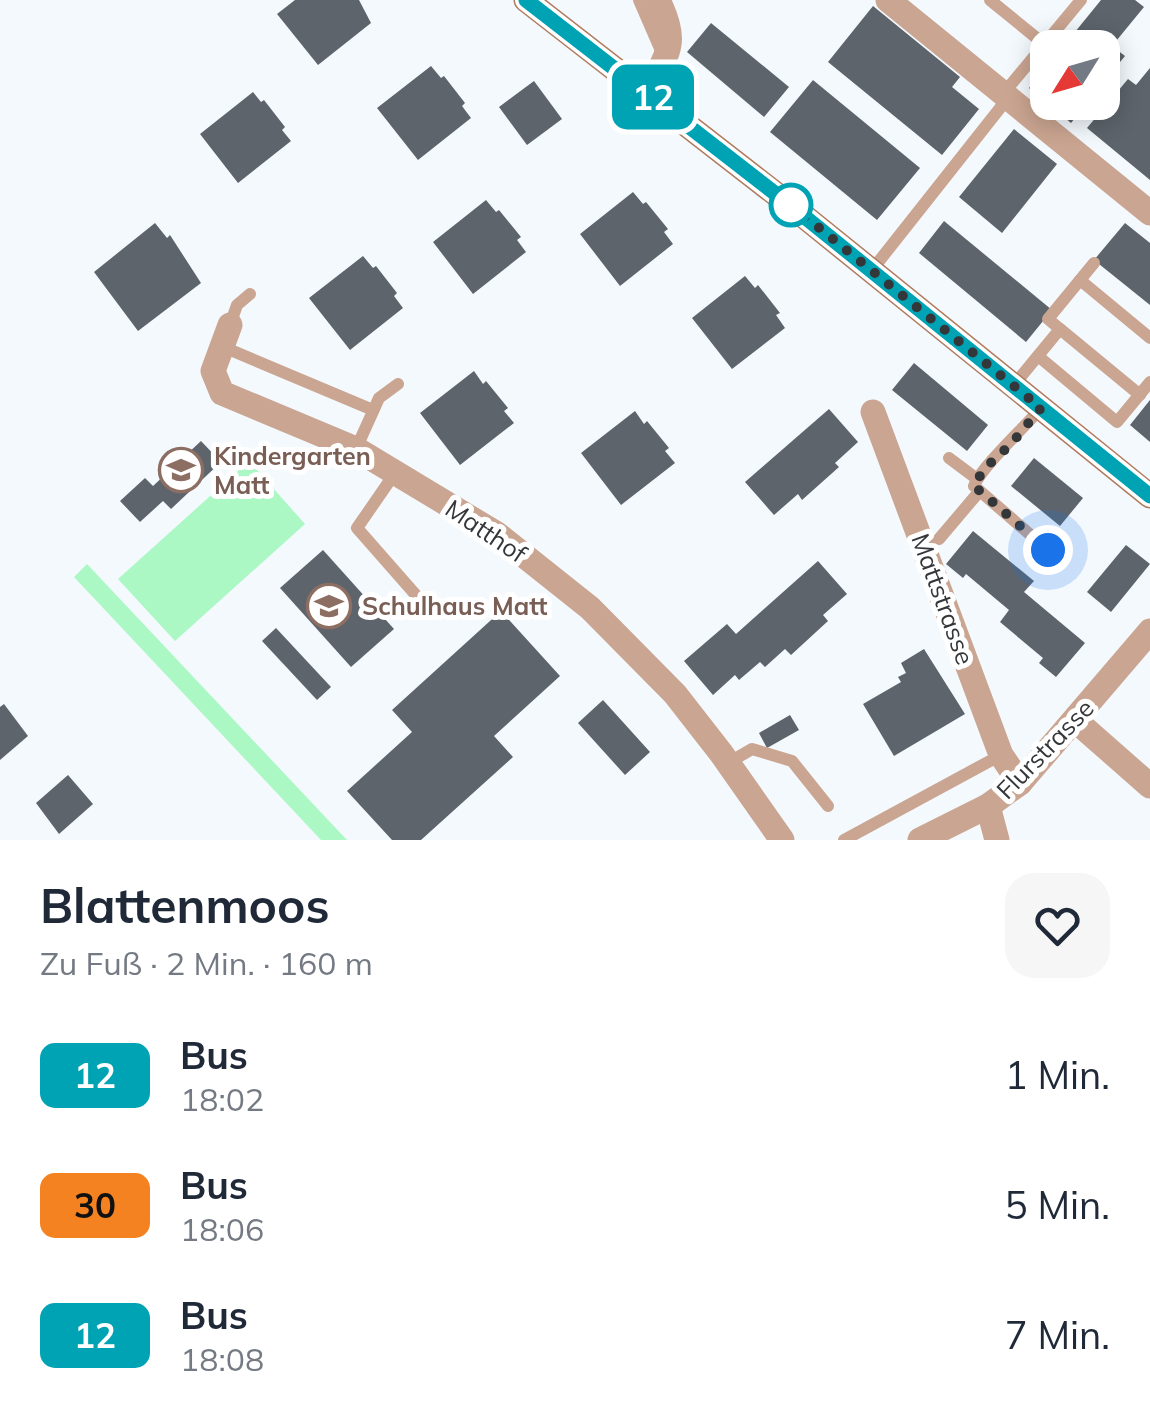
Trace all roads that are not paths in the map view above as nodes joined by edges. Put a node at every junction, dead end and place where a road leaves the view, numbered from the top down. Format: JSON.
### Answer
{"nodes":[{"id":1,"x":526,"y":0,"type":"edge"},
{"id":2,"x":639,"y":0,"type":"edge"},
{"id":3,"x":658,"y":0,"type":"edge"},
{"id":4,"x":888,"y":0,"type":"edge"},
{"id":5,"x":990,"y":0,"type":"edge"},
{"id":6,"x":1081,"y":0,"type":"edge"},
{"id":7,"x":1056,"y":30,"type":"edge"},
{"id":8,"x":1030,"y":33,"type":"edge"},
{"id":9,"x":664,"y":58,"type":"junction"},
{"id":10,"x":1030,"y":63,"type":"edge"},
{"id":11,"x":648,"y":93,"type":"junction"},
{"id":12,"x":1005,"y":96,"type":"junction"},
{"id":13,"x":1150,"y":213,"type":"edge"},
{"id":14,"x":1094,"y":262,"type":"dead end"},
{"id":15,"x":872,"y":270,"type":"junction"},
{"id":16,"x":1080,"y":280,"type":"junction"},
{"id":17,"x":250,"y":294,"type":"dead end"},
{"id":18,"x":1060,"y":329,"type":"junction"},
{"id":19,"x":225,"y":335,"type":"junction"},
{"id":20,"x":1150,"y":338,"type":"edge"},
{"id":21,"x":1038,"y":356,"type":"junction"},
{"id":22,"x":1150,"y":382,"type":"edge"},
{"id":23,"x":398,"y":384,"type":"dead end"},
{"id":24,"x":1014,"y":385,"type":"junction"},
{"id":25,"x":1140,"y":394,"type":"junction"},
{"id":26,"x":1041,"y":408,"type":"junction"},
{"id":27,"x":373,"y":410,"type":"junction"},
{"id":28,"x":873,"y":412,"type":"dead end"},
{"id":29,"x":356,"y":449,"type":"junction"},
{"id":30,"x":949,"y":458,"type":"dead end"},
{"id":31,"x":395,"y":473,"type":"junction"},
{"id":32,"x":977,"y":486,"type":"junction"},
{"id":33,"x":1150,"y":496,"type":"edge"},
{"id":34,"x":938,"y":539,"type":"dead end"},
{"id":35,"x":1048,"y":550,"type":"dead end"},
{"id":36,"x":422,"y":602,"type":"dead end"},
{"id":37,"x":1150,"y":631,"type":"edge"},
{"id":38,"x":1076,"y":721,"type":"junction"},
{"id":39,"x":1001,"y":756,"type":"junction"},
{"id":40,"x":728,"y":763,"type":"junction"},
{"id":41,"x":1020,"y":783,"type":"junction"},
{"id":42,"x":1150,"y":786,"type":"edge"},
{"id":43,"x":828,"y":806,"type":"dead end"},
{"id":44,"x":988,"y":806,"type":"junction"},
{"id":45,"x":782,"y":840,"type":"edge"},
{"id":46,"x":844,"y":840,"type":"edge"},
{"id":47,"x":920,"y":840,"type":"edge"},
{"id":48,"x":997,"y":840,"type":"edge"}],
"edges":[{"from":1,"to":11,"type":"main road"},
{"from":2,"to":9,"type":"lane"},
{"from":3,"to":9,"type":"street"},
{"from":4,"to":12,"type":"street"},
{"from":5,"to":8,"type":"lane"},
{"from":6,"to":7,"type":"lane"},
{"from":9,"to":11,"type":"street"},
{"from":10,"to":12,"type":"lane"},
{"from":11,"to":15,"type":"main road"},
{"from":12,"to":13,"type":"street"},
{"from":12,"to":15,"type":"lane"},
{"from":14,"to":16,"type":"lane"},
{"from":15,"to":24,"type":"main road"},
{"from":16,"to":18,"type":"lane"},
{"from":16,"to":20,"type":"lane"},
{"from":17,"to":19,"type":"lane"},
{"from":18,"to":21,"type":"lane"},
{"from":18,"to":25,"type":"lane"},
{"from":19,"to":27,"type":"lane"},
{"from":19,"to":29,"type":"street","name":"Matthof"},
{"from":21,"to":24,"type":"lane"},
{"from":21,"to":25,"type":"lane"},
{"from":22,"to":25,"type":"lane"},
{"from":23,"to":27,"type":"lane"},
{"from":24,"to":26,"type":"main road"},
{"from":26,"to":32,"type":"lane"},
{"from":26,"to":33,"type":"main road"},
{"from":27,"to":29,"type":"lane"},
{"from":28,"to":39,"type":"street","name":"Mattstrasse"},
{"from":29,"to":31,"type":"street","name":"Matthof"},
{"from":30,"to":32,"type":"lane"},
{"from":31,"to":36,"type":"lane"},
{"from":31,"to":40,"type":"street","name":"Matthof"},
{"from":32,"to":34,"type":"lane"},
{"from":32,"to":35,"type":"lane"},
{"from":37,"to":38,"type":"street","name":"Flurstrasse"},
{"from":38,"to":41,"type":"street","name":"Flurstrasse"},
{"from":38,"to":42,"type":"street"},
{"from":39,"to":41,"type":"street","name":"Mattstrasse"},
{"from":39,"to":46,"type":"lane"},
{"from":40,"to":43,"type":"lane"},
{"from":40,"to":45,"type":"street","name":"Matthof"},
{"from":41,"to":44,"type":"street","name":"Flurstrasse"},
{"from":44,"to":47,"type":"street","name":"Flurstrasse"},
{"from":44,"to":48,"type":"street"}]}
